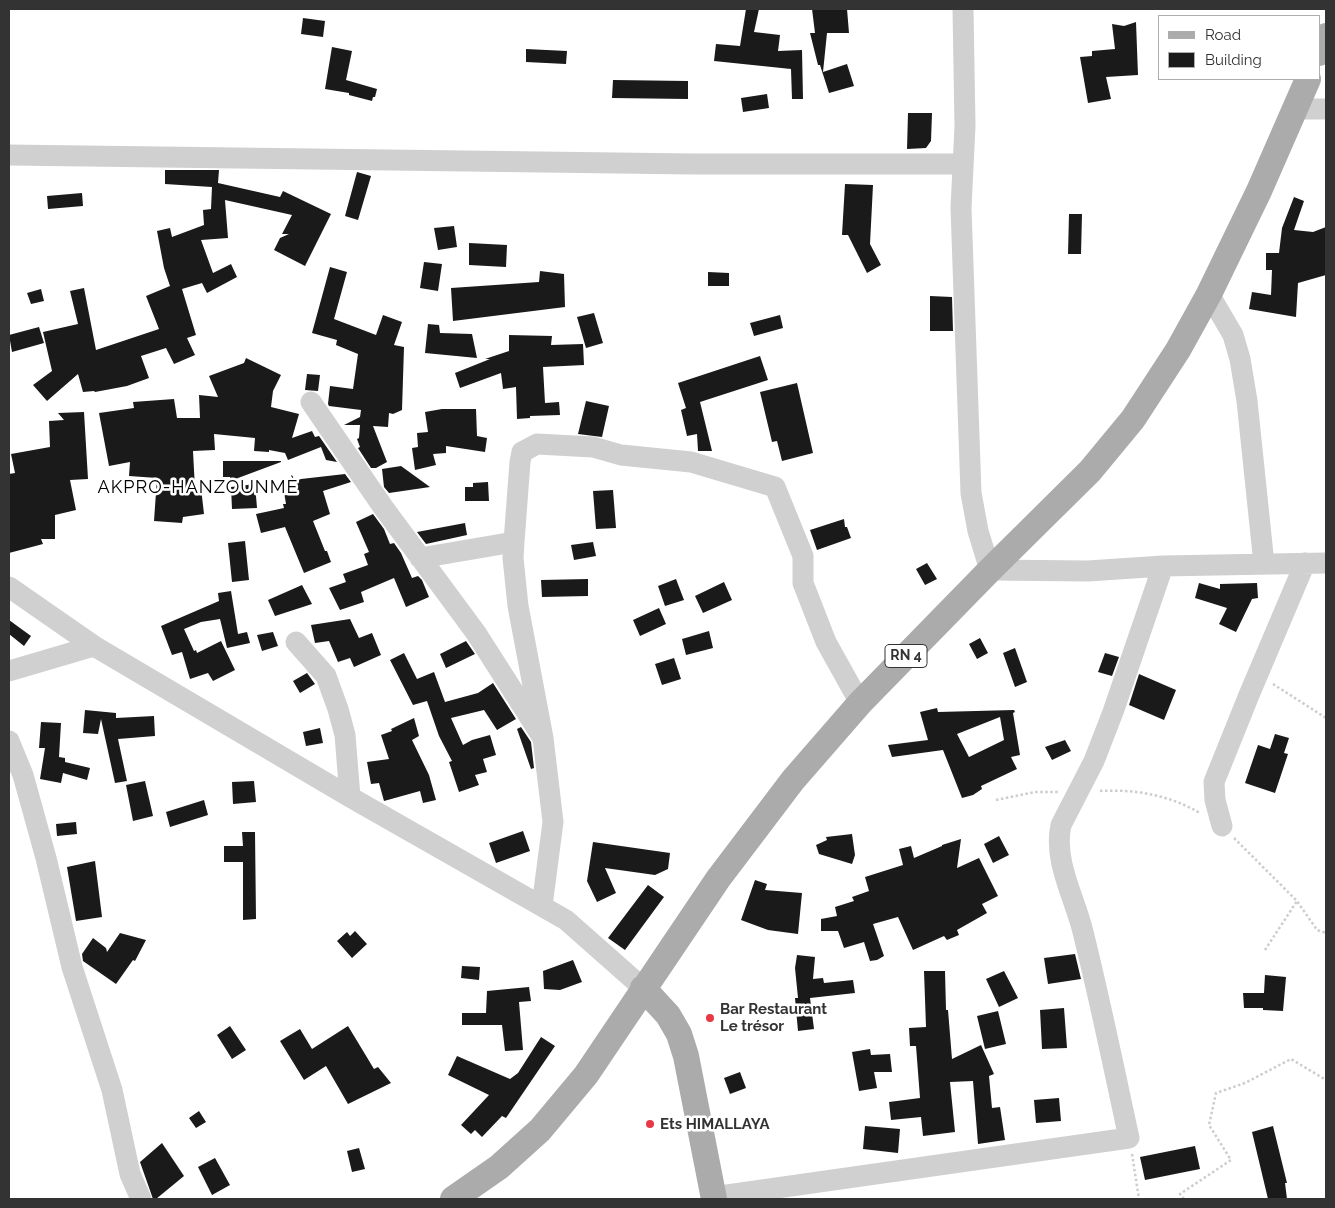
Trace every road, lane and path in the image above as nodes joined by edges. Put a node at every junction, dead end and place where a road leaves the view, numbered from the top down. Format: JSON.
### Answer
{"nodes":[{"id":1,"x":963,"y":9,"type":"edge"},
{"id":2,"x":1326,"y":36,"type":"edge"},
{"id":3,"x":1320,"y":51,"type":"edge"},
{"id":4,"x":1308,"y":80,"type":"edge"},
{"id":5,"x":1295,"y":109,"type":"junction"},
{"id":6,"x":1326,"y":109,"type":"edge"},
{"id":7,"x":9,"y":155,"type":"edge"},
{"id":8,"x":963,"y":164,"type":"junction"},
{"id":9,"x":1209,"y":294,"type":"junction"},
{"id":10,"x":311,"y":402,"type":"dead end"},
{"id":11,"x":514,"y":542,"type":"junction"},
{"id":12,"x":420,"y":558,"type":"junction"},
{"id":13,"x":1305,"y":563,"type":"junction"},
{"id":14,"x":1326,"y":563,"type":"edge"},
{"id":15,"x":1264,"y":564,"type":"junction"},
{"id":16,"x":1163,"y":566,"type":"junction"},
{"id":17,"x":990,"y":570,"type":"junction"},
{"id":18,"x":9,"y":587,"type":"edge"},
{"id":19,"x":296,"y":642,"type":"dead end"},
{"id":20,"x":94,"y":646,"type":"junction"},
{"id":21,"x":9,"y":671,"type":"edge"},
{"id":22,"x":1258,"y":674,"type":"junction"},
{"id":23,"x":860,"y":703,"type":"junction"},
{"id":24,"x":1326,"y":718,"type":"edge"},
{"id":25,"x":543,"y":738,"type":"junction"},
{"id":26,"x":9,"y":741,"type":"edge"},
{"id":27,"x":1078,"y":792,"type":"junction"},
{"id":28,"x":350,"y":797,"type":"junction"},
{"id":29,"x":996,"y":800,"type":"dead end"},
{"id":30,"x":1222,"y":826,"type":"junction"},
{"id":31,"x":1297,"y":901,"type":"junction"},
{"id":32,"x":542,"y":906,"type":"junction"},
{"id":33,"x":1326,"y":933,"type":"edge"},
{"id":34,"x":1265,"y":950,"type":"dead end"},
{"id":35,"x":644,"y":988,"type":"junction"},
{"id":36,"x":1326,"y":1080,"type":"edge"},
{"id":37,"x":1129,"y":1138,"type":"junction"},
{"id":38,"x":714,"y":1198,"type":"edge"},
{"id":39,"x":141,"y":1199,"type":"edge"},
{"id":40,"x":453,"y":1199,"type":"edge"},
{"id":41,"x":1139,"y":1199,"type":"edge"},
{"id":42,"x":1184,"y":1199,"type":"edge"}],
"edges":[{"from":1,"to":8,"type":"street"},
{"from":2,"to":3,"type":"main road"},
{"from":4,"to":5,"type":"main road","number":"RN 4"},
{"from":5,"to":6,"type":"street"},
{"from":5,"to":9,"type":"main road","number":"RN 4"},
{"from":7,"to":8,"type":"street"},
{"from":8,"to":17,"type":"street"},
{"from":9,"to":15,"type":"street"},
{"from":9,"to":17,"type":"main road","number":"RN 4"},
{"from":10,"to":12,"type":"street"},
{"from":11,"to":12,"type":"street"},
{"from":11,"to":23,"type":"street"},
{"from":11,"to":25,"type":"street"},
{"from":12,"to":25,"type":"street"},
{"from":13,"to":14,"type":"street"},
{"from":13,"to":15,"type":"street"},
{"from":13,"to":22,"type":"street"},
{"from":15,"to":16,"type":"street"},
{"from":16,"to":17,"type":"street"},
{"from":16,"to":27,"type":"street"},
{"from":17,"to":23,"type":"main road","number":"RN 4"},
{"from":18,"to":20,"type":"street"},
{"from":19,"to":28,"type":"street"},
{"from":20,"to":21,"type":"street"},
{"from":20,"to":28,"type":"street"},
{"from":22,"to":24,"type":"path"},
{"from":22,"to":30,"type":"street"},
{"from":23,"to":35,"type":"main road","number":"RN 4"},
{"from":25,"to":32,"type":"street"},
{"from":26,"to":39,"type":"street"},
{"from":27,"to":29,"type":"path"},
{"from":27,"to":30,"type":"path"},
{"from":27,"to":37,"type":"street"},
{"from":28,"to":32,"type":"street"},
{"from":30,"to":31,"type":"path"},
{"from":31,"to":33,"type":"path"},
{"from":31,"to":34,"type":"path"},
{"from":32,"to":35,"type":"street"},
{"from":35,"to":38,"type":"main road"},
{"from":35,"to":40,"type":"main road","number":"RN 4"},
{"from":36,"to":42,"type":"path"},
{"from":37,"to":38,"type":"street"},
{"from":37,"to":41,"type":"path"}]}
